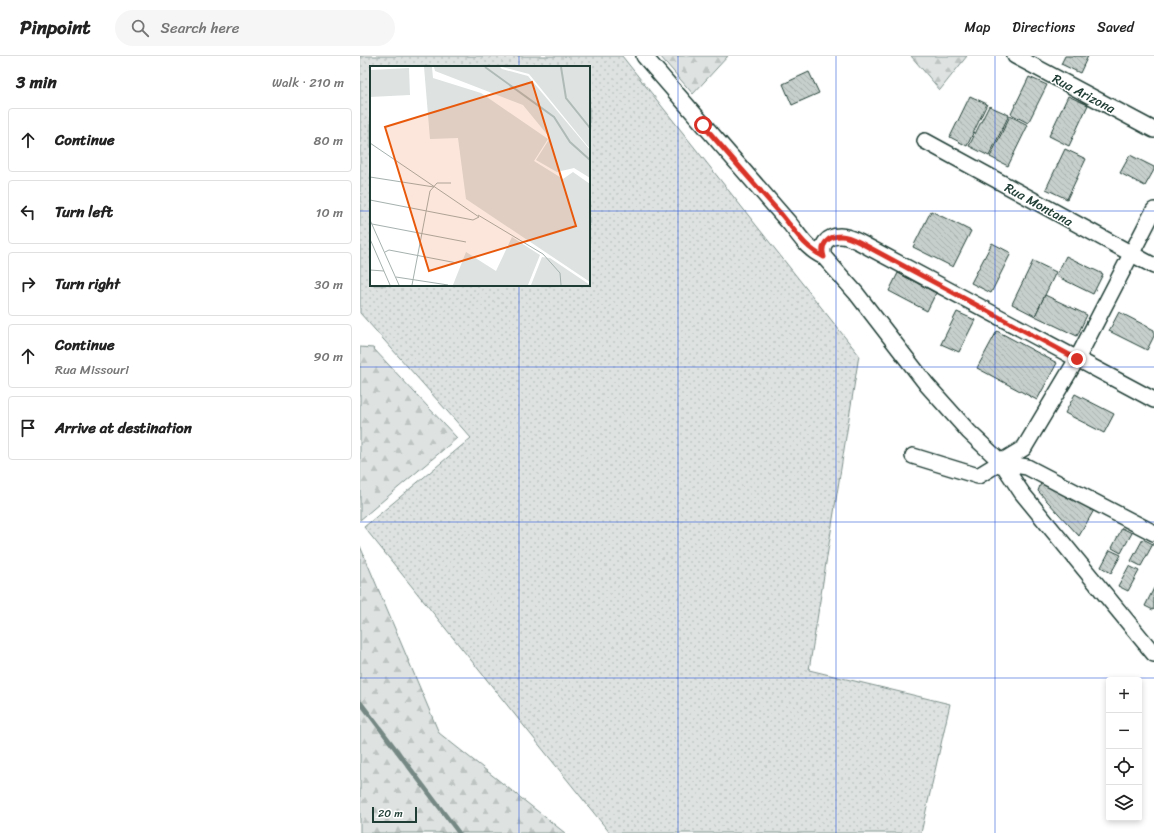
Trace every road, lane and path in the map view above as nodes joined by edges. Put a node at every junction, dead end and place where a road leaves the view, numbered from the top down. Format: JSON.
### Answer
{"nodes":[{"id":1,"x":644,"y":56,"type":"edge"},
{"id":2,"x":1015,"y":56,"type":"edge"},
{"id":3,"x":1154,"y":130,"type":"edge"},
{"id":4,"x":925,"y":141,"type":"dead end"},
{"id":5,"x":1154,"y":210,"type":"edge"},
{"id":6,"x":1131,"y":254,"type":"junction"},
{"id":7,"x":824,"y":257,"type":"junction"},
{"id":8,"x":1154,"y":266,"type":"edge"},
{"id":9,"x":1077,"y":359,"type":"junction"},
{"id":10,"x":1154,"y":400,"type":"edge"},
{"id":11,"x":913,"y":456,"type":"dead end"},
{"id":12,"x":1002,"y":463,"type":"junction"},
{"id":13,"x":1154,"y":533,"type":"edge"},
{"id":14,"x":1154,"y":654,"type":"edge"}],
"edges":[{"from":1,"to":7,"type":"street"},
{"from":2,"to":3,"type":"street","name":"Rua Arizona"},
{"from":4,"to":6,"type":"street","name":"Rua Montana"},
{"from":5,"to":6,"type":"street"},
{"from":6,"to":8,"type":"street","name":"Rua Montana"},
{"from":6,"to":9,"type":"street"},
{"from":7,"to":9,"type":"street"},
{"from":7,"to":12,"type":"street"},
{"from":9,"to":10,"type":"street"},
{"from":9,"to":12,"type":"street"},
{"from":11,"to":12,"type":"street"},
{"from":12,"to":13,"type":"street"},
{"from":12,"to":14,"type":"street"}]}
